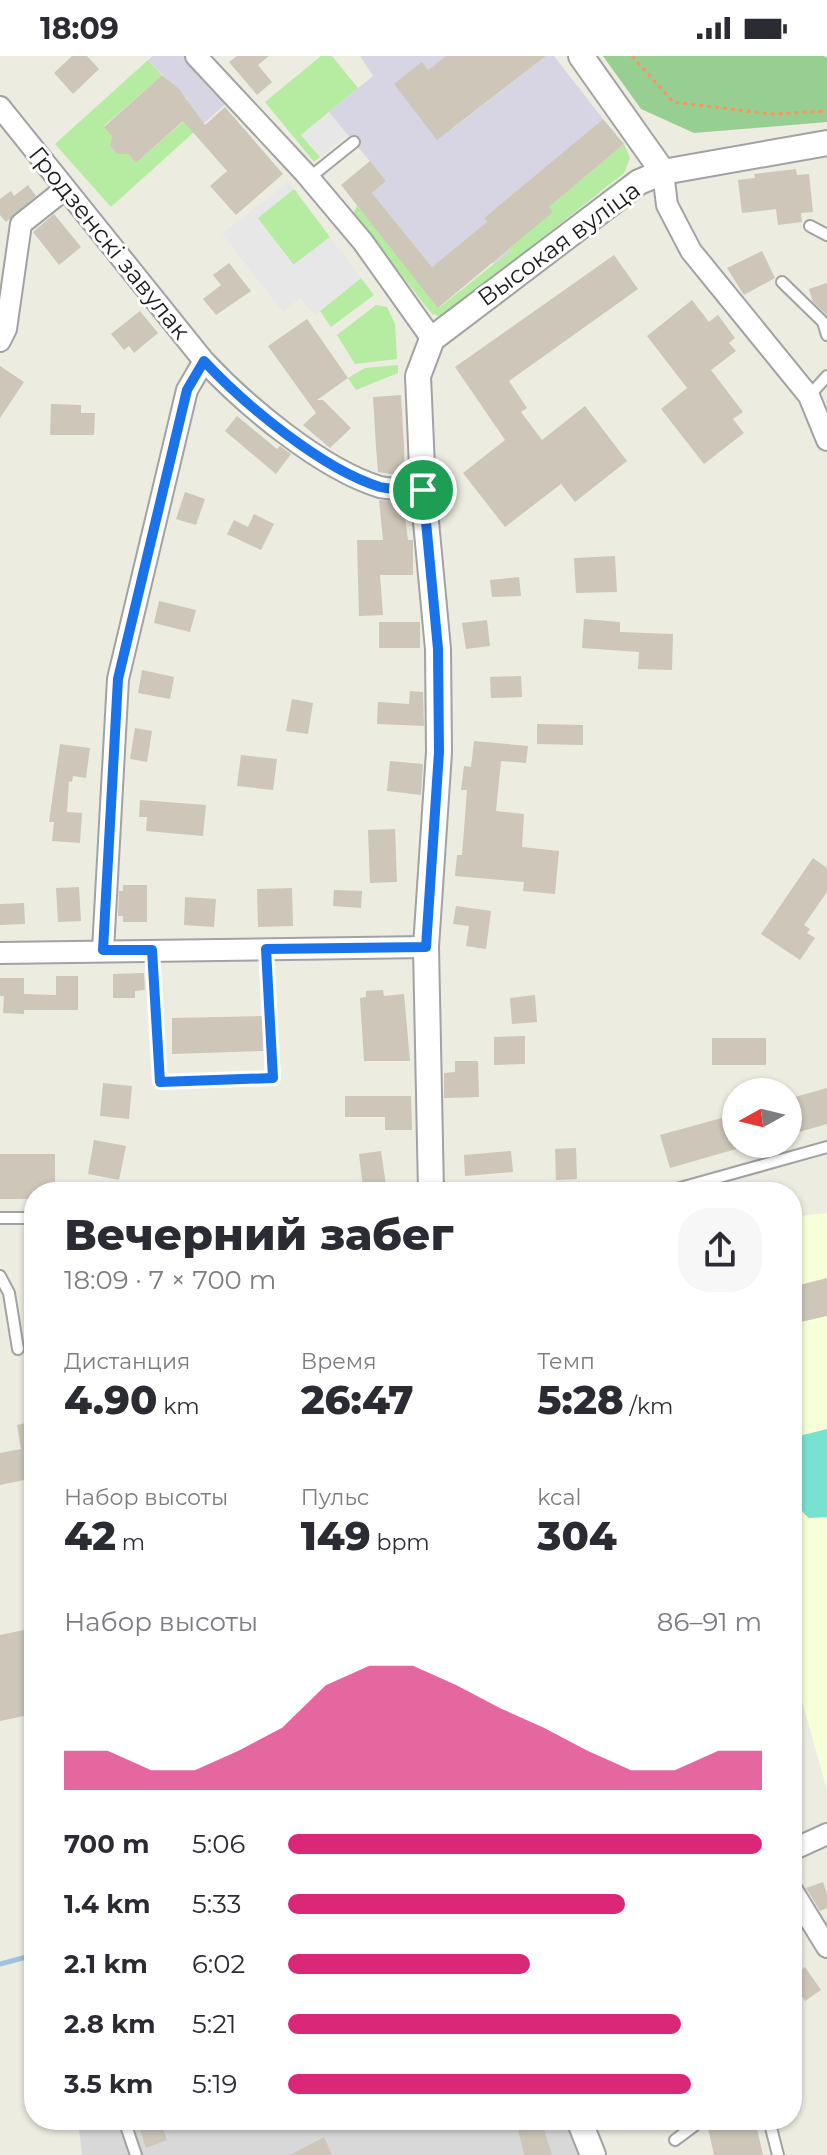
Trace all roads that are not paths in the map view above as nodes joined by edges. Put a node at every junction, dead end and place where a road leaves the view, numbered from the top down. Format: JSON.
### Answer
{"nodes":[{"id":1,"x":196,"y":56,"type":"edge"},
{"id":2,"x":581,"y":56,"type":"edge"},
{"id":3,"x":0,"y":107,"type":"edge"},
{"id":4,"x":354,"y":142,"type":"dead end"},
{"id":5,"x":827,"y":143,"type":"edge"},
{"id":6,"x":663,"y":172,"type":"junction"},
{"id":7,"x":309,"y":178,"type":"junction"},
{"id":8,"x":65,"y":189,"type":"junction"},
{"id":9,"x":810,"y":226,"type":"dead end"},
{"id":10,"x":827,"y":235,"type":"edge"},
{"id":11,"x":782,"y":282,"type":"dead end"},
{"id":12,"x":827,"y":335,"type":"edge"},
{"id":13,"x":432,"y":339,"type":"junction"},
{"id":14,"x":0,"y":341,"type":"edge"},
{"id":15,"x":204,"y":361,"type":"junction"},
{"id":16,"x":827,"y":376,"type":"edge"},
{"id":17,"x":809,"y":396,"type":"junction"},
{"id":18,"x":827,"y":440,"type":"edge"},
{"id":19,"x":423,"y":490,"type":"junction"},
{"id":20,"x":426,"y":947,"type":"junction"},
{"id":21,"x":266,"y":949,"type":"junction"},
{"id":22,"x":103,"y":950,"type":"junction"},
{"id":23,"x":152,"y":950,"type":"junction"},
{"id":24,"x":0,"y":953,"type":"edge"},
{"id":25,"x":827,"y":1147,"type":"edge"},
{"id":26,"x":431,"y":1182,"type":"edge"},
{"id":27,"x":704,"y":1182,"type":"edge"},
{"id":28,"x":0,"y":1218,"type":"edge"},
{"id":29,"x":24,"y":1218,"type":"edge"},
{"id":30,"x":0,"y":1276,"type":"edge"},
{"id":31,"x":18,"y":1349,"type":"dead end"},
{"id":32,"x":827,"y":1834,"type":"edge"},
{"id":33,"x":802,"y":1844,"type":"edge"},
{"id":34,"x":802,"y":1906,"type":"edge"},
{"id":35,"x":827,"y":1947,"type":"edge"},
{"id":36,"x":127,"y":2130,"type":"edge"},
{"id":37,"x":583,"y":2130,"type":"edge"},
{"id":38,"x":688,"y":2130,"type":"edge"},
{"id":39,"x":772,"y":2130,"type":"edge"},
{"id":40,"x":675,"y":2140,"type":"dead end"},
{"id":41,"x":136,"y":2155,"type":"edge"},
{"id":42,"x":593,"y":2155,"type":"edge"},
{"id":43,"x":778,"y":2155,"type":"edge"}],
"edges":[{"from":1,"to":7,"type":"street"},
{"from":2,"to":6,"type":"street"},
{"from":3,"to":8,"type":"street","name":"Гродзенскі завулак"},
{"from":4,"to":7,"type":"lane"},
{"from":5,"to":6,"type":"street"},
{"from":6,"to":13,"type":"street","name":"Высокая вуліца"},
{"from":6,"to":17,"type":"street","name":"Высокая вуліца"},
{"from":7,"to":13,"type":"street"},
{"from":8,"to":14,"type":"street"},
{"from":8,"to":15,"type":"street","name":"Гродзенскі завулак"},
{"from":9,"to":10,"type":"lane"},
{"from":11,"to":12,"type":"lane"},
{"from":13,"to":19,"type":"street"},
{"from":15,"to":19,"type":"street","name":"Гродзенскі завулак"},
{"from":15,"to":22,"type":"street"},
{"from":16,"to":17,"type":"lane"},
{"from":17,"to":18,"type":"street","name":"Высокая вуліца"},
{"from":19,"to":20,"type":"street"},
{"from":20,"to":21,"type":"street"},
{"from":20,"to":26,"type":"street"},
{"from":21,"to":23,"type":"street"},
{"from":21,"to":23,"type":"lane"},
{"from":22,"to":23,"type":"street"},
{"from":22,"to":24,"type":"street"},
{"from":25,"to":27,"type":"lane"},
{"from":28,"to":29,"type":"lane"},
{"from":30,"to":31,"type":"lane"},
{"from":32,"to":33,"type":"street"},
{"from":34,"to":35,"type":"street"},
{"from":36,"to":41,"type":"lane"},
{"from":37,"to":42,"type":"street"},
{"from":38,"to":40,"type":"lane"},
{"from":39,"to":43,"type":"lane"}]}
